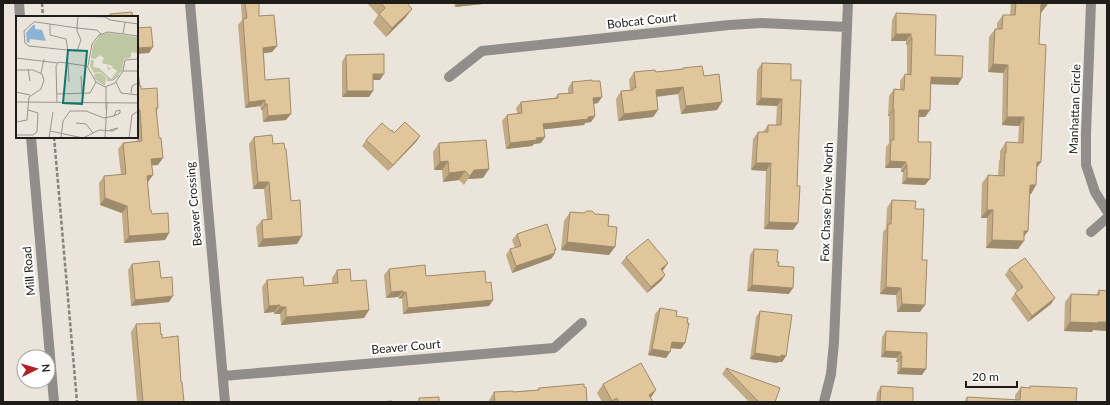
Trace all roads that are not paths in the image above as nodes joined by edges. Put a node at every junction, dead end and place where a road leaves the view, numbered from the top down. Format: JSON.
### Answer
{"nodes":[{"id":1,"x":19,"y":3,"type":"edge"},
{"id":2,"x":190,"y":3,"type":"edge"},
{"id":3,"x":848,"y":3,"type":"edge"},
{"id":4,"x":1091,"y":3,"type":"edge"},
{"id":5,"x":20,"y":16,"type":"edge"},
{"id":6,"x":846,"y":27,"type":"junction"},
{"id":7,"x":449,"y":76,"type":"dead end"},
{"id":8,"x":31,"y":138,"type":"edge"},
{"id":9,"x":1107,"y":211,"type":"edge"},
{"id":10,"x":1107,"y":218,"type":"edge"},
{"id":11,"x":1091,"y":232,"type":"dead end"},
{"id":12,"x":582,"y":323,"type":"dead end"},
{"id":13,"x":223,"y":376,"type":"junction"},
{"id":14,"x":54,"y":402,"type":"edge"},
{"id":15,"x":225,"y":402,"type":"edge"},
{"id":16,"x":824,"y":402,"type":"edge"}],
"edges":[{"from":1,"to":5,"type":"street"},
{"from":2,"to":13,"type":"street","name":"Beaver Crossing"},
{"from":3,"to":6,"type":"street","name":"Fox Chase Drive North"},
{"from":4,"to":9,"type":"street","name":"Manhattan Circle"},
{"from":6,"to":7,"type":"street","name":"Bobcat Court"},
{"from":6,"to":16,"type":"street","name":"Fox Chase Drive North"},
{"from":8,"to":14,"type":"street","name":"Mill Road"},
{"from":10,"to":11,"type":"street"},
{"from":12,"to":13,"type":"street","name":"Beaver Court"},
{"from":13,"to":15,"type":"street","name":"Beaver Crossing"}]}
